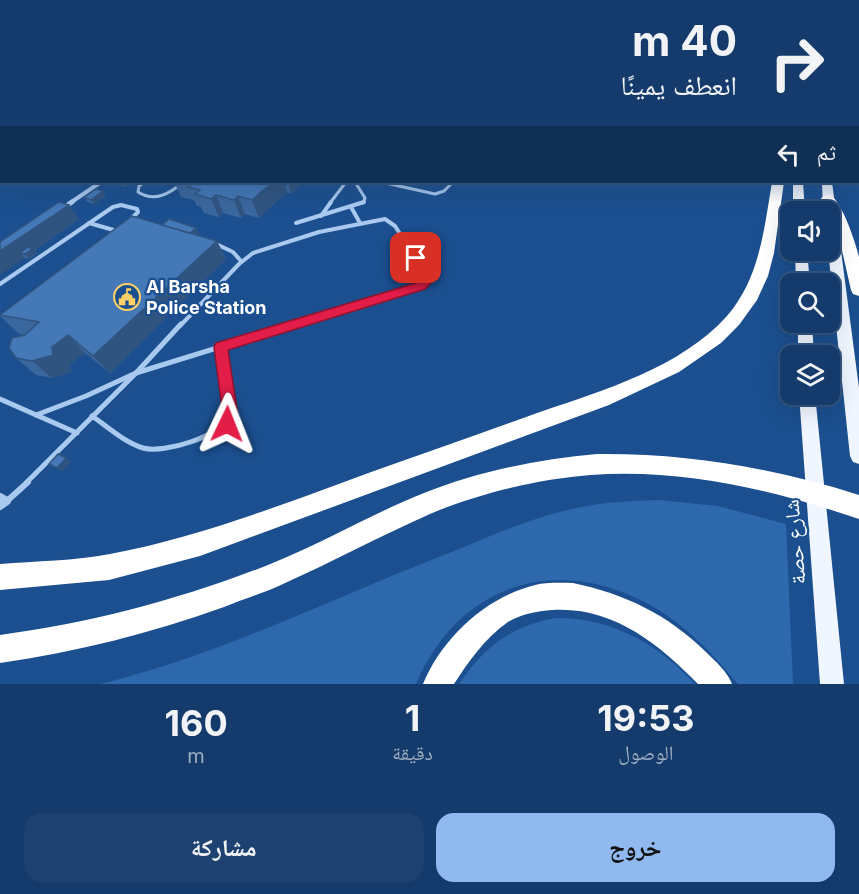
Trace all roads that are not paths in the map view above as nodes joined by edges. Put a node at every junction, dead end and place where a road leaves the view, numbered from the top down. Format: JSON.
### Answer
{"nodes":[{"id":1,"x":100,"y":183,"type":"edge"},
{"id":2,"x":143,"y":183,"type":"edge"},
{"id":3,"x":183,"y":183,"type":"edge"},
{"id":4,"x":345,"y":183,"type":"edge"},
{"id":5,"x":356,"y":183,"type":"edge"},
{"id":6,"x":386,"y":183,"type":"edge"},
{"id":7,"x":452,"y":183,"type":"edge"},
{"id":8,"x":778,"y":183,"type":"edge"},
{"id":9,"x":798,"y":183,"type":"edge"},
{"id":10,"x":827,"y":183,"type":"edge"},
{"id":11,"x":799,"y":201,"type":"edge"},
{"id":12,"x":828,"y":201,"type":"edge"},
{"id":13,"x":351,"y":207,"type":"junction"},
{"id":14,"x":55,"y":213,"type":"edge"},
{"id":15,"x":321,"y":216,"type":"junction"},
{"id":16,"x":130,"y":220,"type":"junction"},
{"id":17,"x":89,"y":223,"type":"junction"},
{"id":18,"x":140,"y":223,"type":"edge"},
{"id":19,"x":296,"y":223,"type":"dead end"},
{"id":20,"x":360,"y":224,"type":"junction"},
{"id":21,"x":840,"y":225,"type":"edge"},
{"id":22,"x":117,"y":231,"type":"junction"},
{"id":23,"x":110,"y":237,"type":"edge"},
{"id":24,"x":209,"y":242,"type":"edge"},
{"id":25,"x":241,"y":261,"type":"junction"},
{"id":26,"x":835,"y":261,"type":"edge"},
{"id":27,"x":0,"y":284,"type":"edge"},
{"id":28,"x":859,"y":290,"type":"edge"},
{"id":29,"x":220,"y":347,"type":"junction"},
{"id":30,"x":132,"y":374,"type":"junction"},
{"id":31,"x":0,"y":399,"type":"edge"},
{"id":32,"x":808,"y":405,"type":"edge"},
{"id":33,"x":36,"y":415,"type":"junction"},
{"id":34,"x":92,"y":416,"type":"junction"},
{"id":35,"x":77,"y":433,"type":"junction"},
{"id":36,"x":859,"y":456,"type":"edge"},
{"id":37,"x":2,"y":501,"type":"edge"},
{"id":38,"x":859,"y":507,"type":"edge"},
{"id":39,"x":0,"y":578,"type":"edge"},
{"id":40,"x":0,"y":650,"type":"edge"},
{"id":41,"x":437,"y":684,"type":"edge"},
{"id":42,"x":718,"y":684,"type":"edge"},
{"id":43,"x":832,"y":684,"type":"edge"}],
"edges":[{"from":1,"to":14,"type":"street"},
{"from":2,"to":3,"type":"lane"},
{"from":4,"to":15,"type":"lane"},
{"from":5,"to":13,"type":"lane"},
{"from":6,"to":7,"type":"lane"},
{"from":8,"to":39,"type":"highway"},
{"from":9,"to":11,"type":"main road"},
{"from":10,"to":12,"type":"main road"},
{"from":13,"to":15,"type":"lane"},
{"from":13,"to":20,"type":"lane"},
{"from":15,"to":19,"type":"lane"},
{"from":16,"to":17,"type":"lane"},
{"from":16,"to":18,"type":"lane"},
{"from":16,"to":22,"type":"lane"},
{"from":17,"to":22,"type":"lane"},
{"from":17,"to":27,"type":"lane"},
{"from":20,"to":25,"type":"lane"},
{"from":20,"to":29,"type":"lane"},
{"from":21,"to":28,"type":"highway"},
{"from":22,"to":23,"type":"lane"},
{"from":24,"to":25,"type":"lane"},
{"from":25,"to":30,"type":"lane"},
{"from":26,"to":36,"type":"main road"},
{"from":29,"to":30,"type":"lane"},
{"from":29,"to":34,"type":"lane"},
{"from":30,"to":33,"type":"lane"},
{"from":30,"to":34,"type":"lane"},
{"from":31,"to":33,"type":"lane"},
{"from":32,"to":43,"type":"main road","name":"شارع حصة"},
{"from":33,"to":35,"type":"lane"},
{"from":34,"to":35,"type":"lane"},
{"from":35,"to":37,"type":"lane"},
{"from":38,"to":40,"type":"highway"},
{"from":41,"to":42,"type":"highway"}]}
